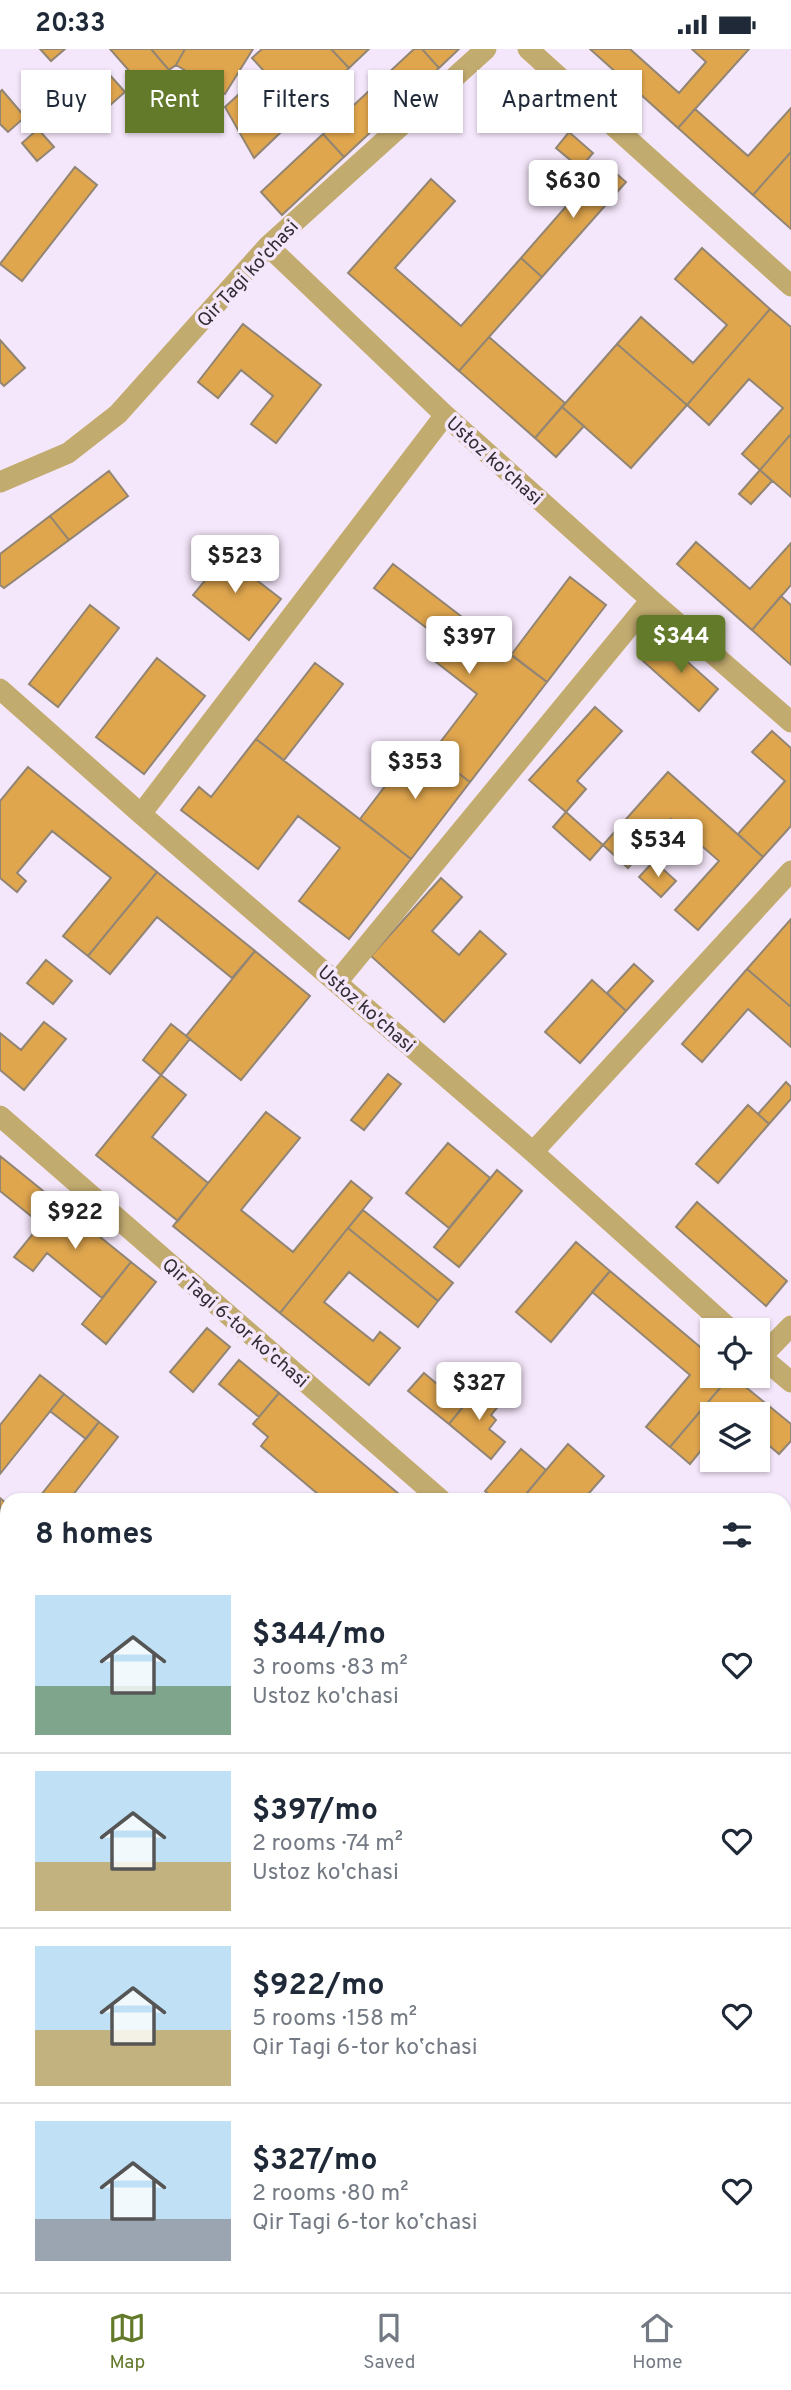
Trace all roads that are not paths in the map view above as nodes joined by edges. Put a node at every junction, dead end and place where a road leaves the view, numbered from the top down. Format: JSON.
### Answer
{"nodes":[{"id":1,"x":486,"y":49,"type":"edge"},
{"id":2,"x":528,"y":49,"type":"edge"},
{"id":3,"x":268,"y":246,"type":"junction"},
{"id":4,"x":791,"y":286,"type":"edge"},
{"id":5,"x":445,"y":415,"type":"junction"},
{"id":6,"x":0,"y":482,"type":"edge"},
{"id":7,"x":651,"y":600,"type":"junction"},
{"id":8,"x":0,"y":688,"type":"edge"},
{"id":9,"x":791,"y":722,"type":"edge"},
{"id":10,"x":141,"y":814,"type":"junction"},
{"id":11,"x":791,"y":871,"type":"edge"},
{"id":12,"x":337,"y":982,"type":"junction"},
{"id":13,"x":0,"y":1116,"type":"edge"},
{"id":14,"x":533,"y":1151,"type":"junction"},
{"id":15,"x":718,"y":1318,"type":"edge"},
{"id":16,"x":791,"y":1325,"type":"edge"},
{"id":17,"x":770,"y":1345,"type":"edge"},
{"id":18,"x":770,"y":1364,"type":"edge"},
{"id":19,"x":791,"y":1382,"type":"edge"},
{"id":20,"x":433,"y":1493,"type":"edge"}],
"edges":[{"from":1,"to":3,"type":"street","name":"Qir Tagi ko'chasi"},
{"from":2,"to":4,"type":"street"},
{"from":3,"to":5,"type":"street","name":"Ustoz ko'chasi"},
{"from":3,"to":6,"type":"street","name":"Qir Tagi ko'chasi"},
{"from":5,"to":7,"type":"street","name":"Ustoz ko'chasi"},
{"from":5,"to":10,"type":"street"},
{"from":7,"to":9,"type":"street","name":"Ustoz ko'chasi"},
{"from":7,"to":12,"type":"street"},
{"from":8,"to":10,"type":"street","name":"Ustoz ko'chasi"},
{"from":10,"to":12,"type":"street","name":"Ustoz ko'chasi"},
{"from":11,"to":14,"type":"street"},
{"from":12,"to":14,"type":"street","name":"Ustoz ko'chasi"},
{"from":13,"to":20,"type":"street","name":"Qir Tagi 6-tor koʼchasi"},
{"from":14,"to":15,"type":"street","name":"Ustoz ko'chasi"},
{"from":16,"to":17,"type":"street"},
{"from":18,"to":19,"type":"street"}]}
